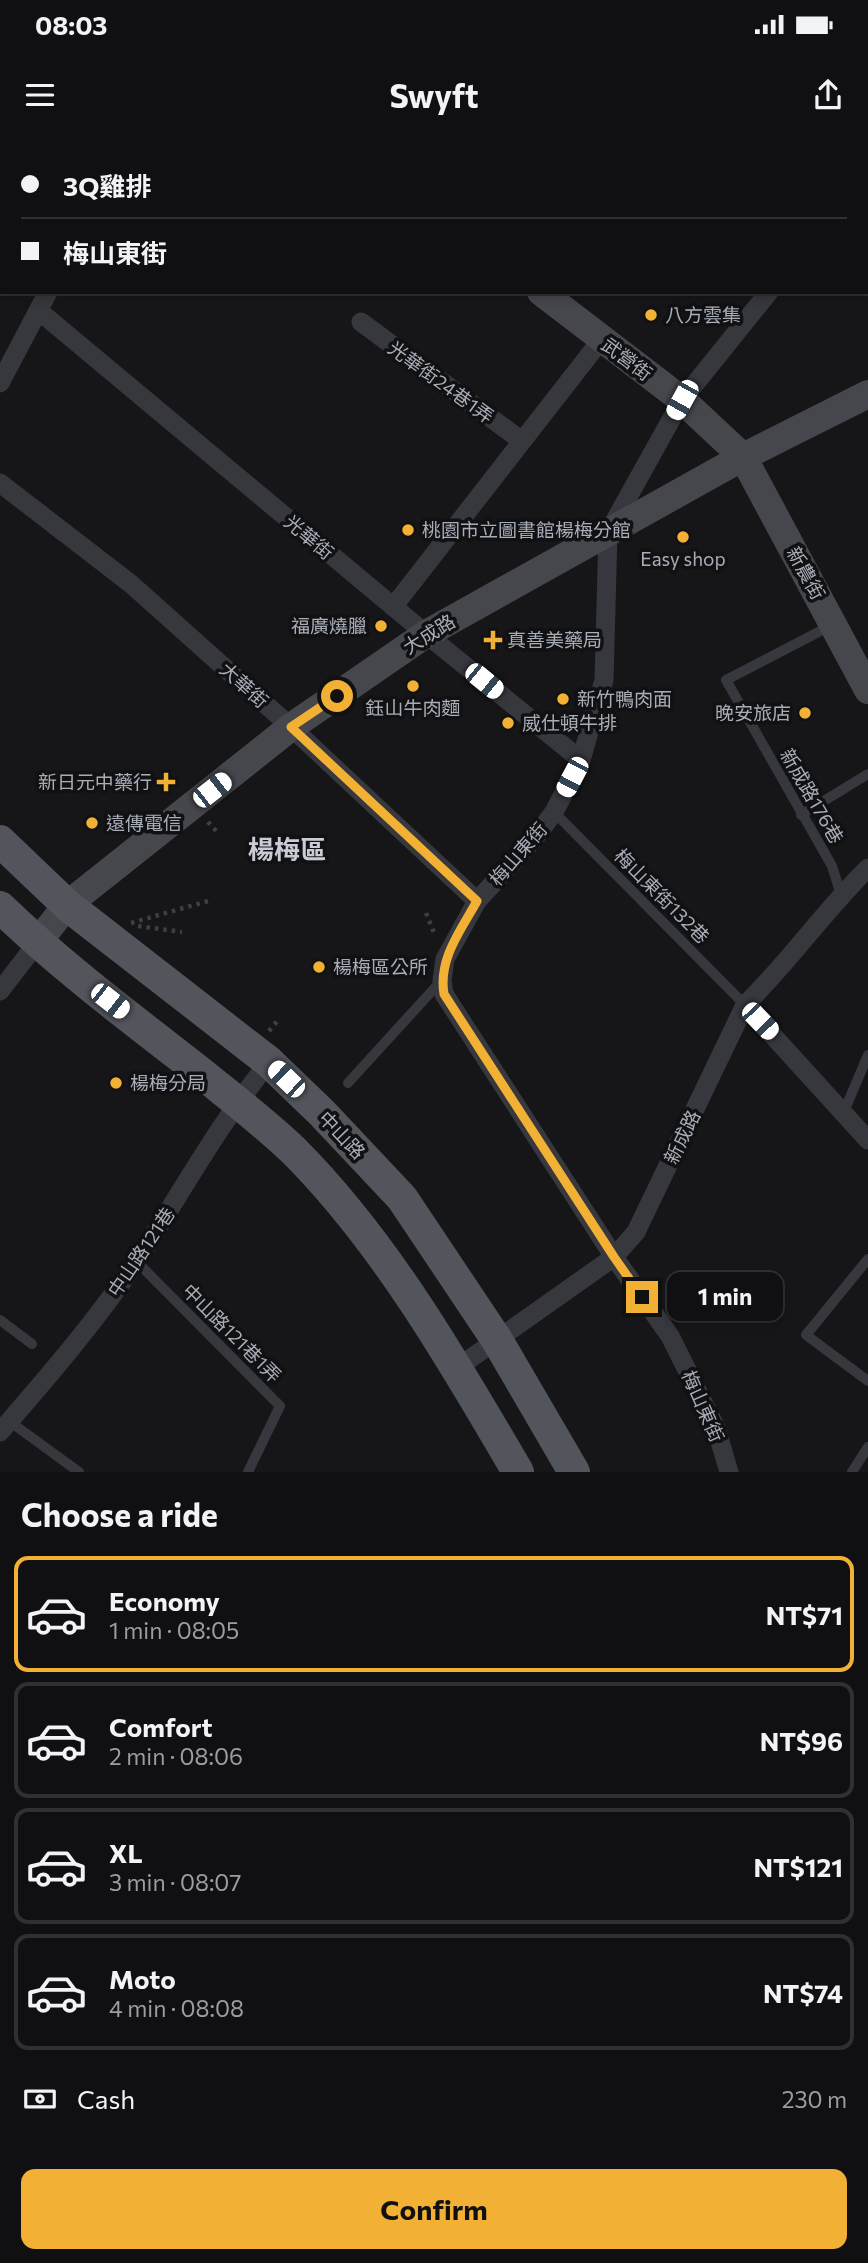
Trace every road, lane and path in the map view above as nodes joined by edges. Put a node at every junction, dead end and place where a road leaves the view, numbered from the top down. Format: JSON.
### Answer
{"nodes":[{"id":1,"x":47,"y":294,"type":"edge"},
{"id":2,"x":544,"y":294,"type":"edge"},
{"id":3,"x":767,"y":294,"type":"edge"},
{"id":4,"x":38,"y":311,"type":"junction"},
{"id":5,"x":361,"y":322,"type":"dead end"},
{"id":6,"x":601,"y":340,"type":"junction"},
{"id":7,"x":0,"y":383,"type":"edge"},
{"id":8,"x":868,"y":394,"type":"edge"},
{"id":9,"x":682,"y":400,"type":"junction"},
{"id":10,"x":522,"y":441,"type":"junction"},
{"id":11,"x":743,"y":457,"type":"junction"},
{"id":12,"x":0,"y":483,"type":"edge"},
{"id":13,"x":608,"y":533,"type":"junction"},
{"id":14,"x":393,"y":607,"type":"junction"},
{"id":15,"x":834,"y":624,"type":"junction"},
{"id":16,"x":426,"y":634,"type":"junction"},
{"id":17,"x":868,"y":690,"type":"edge"},
{"id":18,"x":291,"y":727,"type":"junction"},
{"id":19,"x":581,"y":760,"type":"junction"},
{"id":20,"x":868,"y":774,"type":"edge"},
{"id":21,"x":554,"y":812,"type":"junction"},
{"id":22,"x":801,"y":815,"type":"junction"},
{"id":23,"x":0,"y":841,"type":"edge"},
{"id":24,"x":868,"y":868,"type":"edge"},
{"id":25,"x":841,"y":895,"type":"junction"},
{"id":26,"x":208,"y":901,"type":"dead end"},
{"id":27,"x":477,"y":901,"type":"junction"},
{"id":28,"x":67,"y":905,"type":"junction"},
{"id":29,"x":0,"y":907,"type":"edge"},
{"id":30,"x":182,"y":932,"type":"dead end"},
{"id":31,"x":37,"y":943,"type":"junction"},
{"id":32,"x":442,"y":980,"type":"junction"},
{"id":33,"x":0,"y":990,"type":"edge"},
{"id":34,"x":745,"y":1005,"type":"junction"},
{"id":35,"x":868,"y":1055,"type":"edge"},
{"id":36,"x":268,"y":1062,"type":"junction"},
{"id":37,"x":348,"y":1083,"type":"dead end"},
{"id":38,"x":237,"y":1101,"type":"junction"},
{"id":39,"x":842,"y":1115,"type":"junction"},
{"id":40,"x":868,"y":1140,"type":"edge"},
{"id":41,"x":614,"y":1257,"type":"junction"},
{"id":42,"x":868,"y":1259,"type":"edge"},
{"id":43,"x":136,"y":1261,"type":"junction"},
{"id":44,"x":0,"y":1320,"type":"edge"},
{"id":45,"x":497,"y":1340,"type":"junction"},
{"id":46,"x":32,"y":1344,"type":"dead end"},
{"id":47,"x":457,"y":1368,"type":"junction"},
{"id":48,"x":868,"y":1381,"type":"edge"},
{"id":49,"x":5,"y":1426,"type":"edge"},
{"id":50,"x":868,"y":1447,"type":"edge"},
{"id":51,"x":79,"y":1472,"type":"edge"},
{"id":52,"x":248,"y":1472,"type":"edge"},
{"id":53,"x":518,"y":1472,"type":"edge"},
{"id":54,"x":574,"y":1472,"type":"edge"},
{"id":55,"x":729,"y":1472,"type":"edge"},
{"id":56,"x":852,"y":1472,"type":"edge"}],
"edges":[{"from":1,"to":4,"type":"street"},
{"from":2,"to":6,"type":"main road","name":"武營街"},
{"from":3,"to":9,"type":"street"},
{"from":4,"to":7,"type":"street"},
{"from":4,"to":14,"type":"street","name":"光華街"},
{"from":5,"to":10,"type":"street","name":"光華街24巷1弄"},
{"from":6,"to":9,"type":"main road","name":"武營街"},
{"from":6,"to":10,"type":"street"},
{"from":8,"to":11,"type":"main road","name":"大成路"},
{"from":9,"to":11,"type":"main road","name":"武營街"},
{"from":9,"to":13,"type":"street"},
{"from":10,"to":14,"type":"street"},
{"from":11,"to":13,"type":"main road","name":"大成路"},
{"from":11,"to":15,"type":"main road","name":"新農街"},
{"from":12,"to":18,"type":"street","name":"大華街"},
{"from":13,"to":16,"type":"main road","name":"大成路"},
{"from":13,"to":19,"type":"street","name":"梅山東街"},
{"from":14,"to":16,"type":"street","name":"光華街"},
{"from":15,"to":17,"type":"main road","name":"新農街"},
{"from":15,"to":22,"type":"lane","name":"新成路176巷"},
{"from":16,"to":18,"type":"main road","name":"大成路"},
{"from":16,"to":19,"type":"street","name":"光華街"},
{"from":18,"to":27,"type":"street","name":"大華街"},
{"from":18,"to":28,"type":"main road","name":"大成路"},
{"from":19,"to":21,"type":"street","name":"梅山東街"},
{"from":20,"to":22,"type":"lane"},
{"from":21,"to":27,"type":"street","name":"梅山東街"},
{"from":21,"to":34,"type":"lane","name":"梅山東街132巷"},
{"from":22,"to":25,"type":"lane","name":"新成路176巷"},
{"from":23,"to":28,"type":"main road","name":"中山路"},
{"from":24,"to":25,"type":"street","name":"新成路"},
{"from":25,"to":34,"type":"street","name":"新成路"},
{"from":26,"to":30,"type":"path"},
{"from":27,"to":32,"type":"street","name":"梅山東街"},
{"from":28,"to":31,"type":"main road","name":"大成路"},
{"from":28,"to":36,"type":"main road","name":"中山路"},
{"from":29,"to":31,"type":"main road"},
{"from":31,"to":33,"type":"street"},
{"from":31,"to":38,"type":"main road"},
{"from":32,"to":37,"type":"lane"},
{"from":32,"to":41,"type":"street","name":"梅山東街"},
{"from":34,"to":39,"type":"street"},
{"from":34,"to":41,"type":"street","name":"新成路"},
{"from":35,"to":39,"type":"lane"},
{"from":36,"to":38,"type":"street","name":"中山路121巷"},
{"from":36,"to":45,"type":"main road","name":"中山路"},
{"from":38,"to":43,"type":"street","name":"中山路121巷"},
{"from":38,"to":47,"type":"main road"},
{"from":39,"to":40,"type":"street"},
{"from":41,"to":45,"type":"street","name":"新成路"},
{"from":41,"to":55,"type":"street","name":"梅山東街"},
{"from":42,"to":48,"type":"lane"},
{"from":43,"to":49,"type":"street","name":"中山路121巷"},
{"from":43,"to":52,"type":"lane","name":"中山路121巷1弄"},
{"from":44,"to":46,"type":"lane"},
{"from":45,"to":47,"type":"street","name":"新成路"},
{"from":45,"to":54,"type":"main road","name":"中山路"},
{"from":47,"to":53,"type":"main road"},
{"from":49,"to":51,"type":"lane"},
{"from":50,"to":56,"type":"lane"}]}
